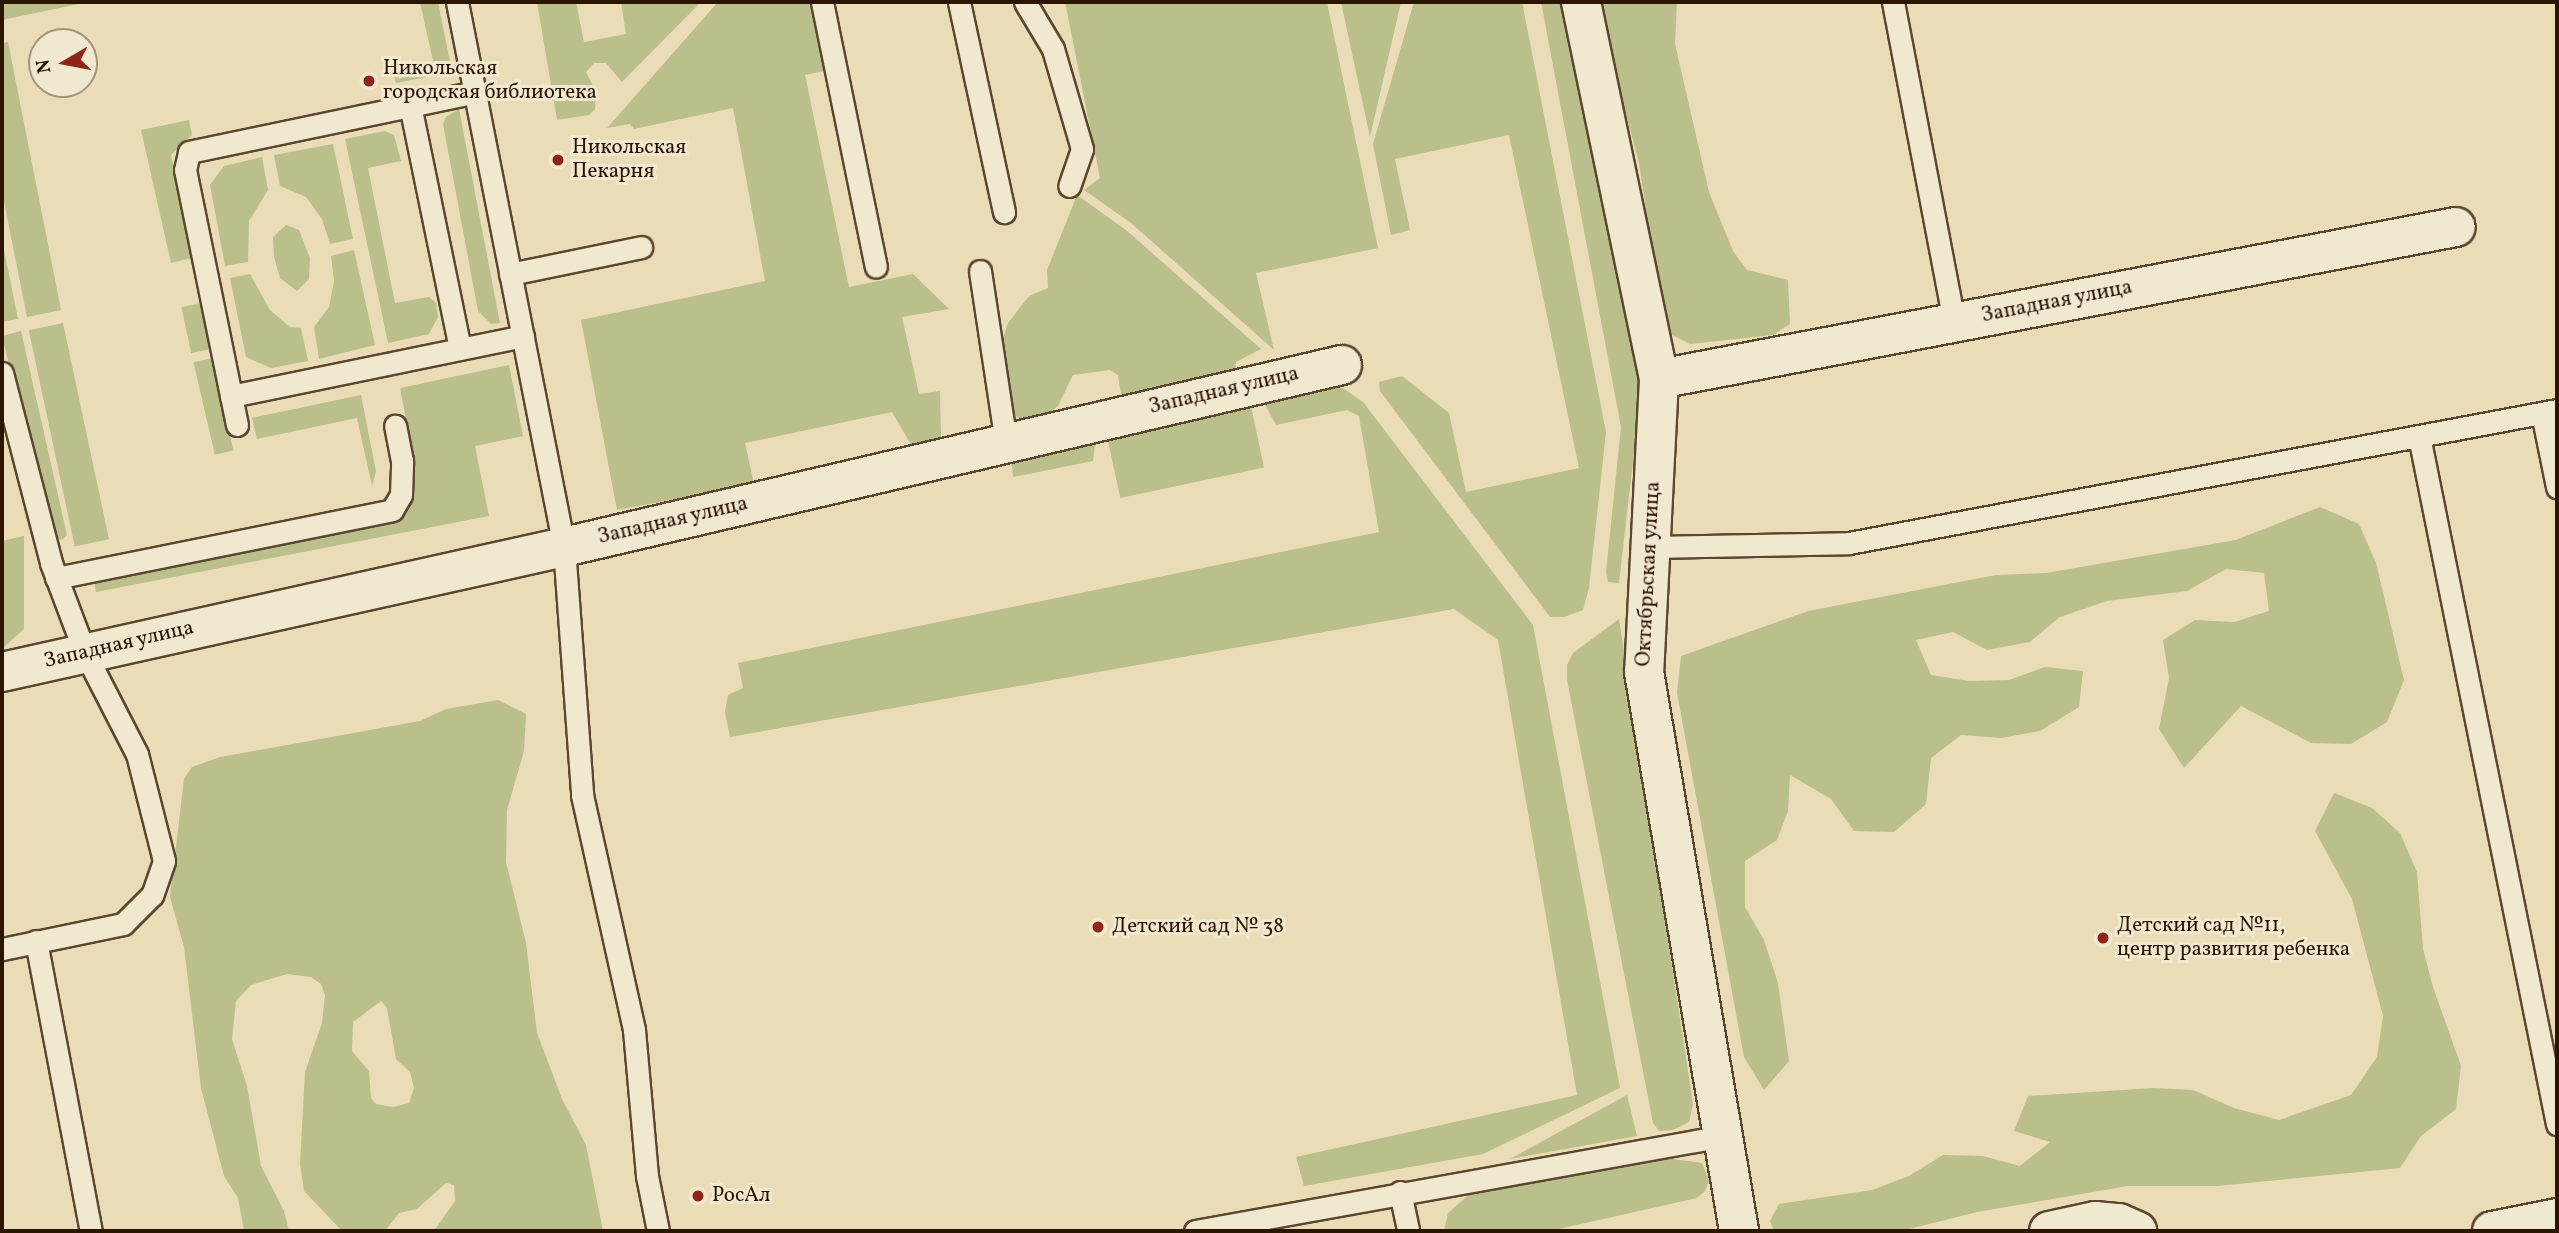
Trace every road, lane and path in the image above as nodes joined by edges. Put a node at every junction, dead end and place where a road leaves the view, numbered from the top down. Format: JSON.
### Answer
{"nodes":[{"id":1,"x":457,"y":2,"type":"edge"},
{"id":2,"x":959,"y":2,"type":"edge"},
{"id":3,"x":1024,"y":2,"type":"edge"},
{"id":4,"x":1581,"y":2,"type":"edge"},
{"id":5,"x":1894,"y":2,"type":"edge"},
{"id":6,"x":828,"y":3,"type":"edge"},
{"id":7,"x":475,"y":92,"type":"junction"},
{"id":8,"x":410,"y":105,"type":"junction"},
{"id":9,"x":1069,"y":186,"type":"dead end"},
{"id":10,"x":1003,"y":212,"type":"dead end"},
{"id":11,"x":2456,"y":227,"type":"dead end"},
{"id":12,"x":641,"y":247,"type":"dead end"},
{"id":13,"x":876,"y":267,"type":"dead end"},
{"id":14,"x":980,"y":271,"type":"dead end"},
{"id":15,"x":510,"y":274,"type":"junction"},
{"id":16,"x":1954,"y":321,"type":"junction"},
{"id":17,"x":523,"y":336,"type":"junction"},
{"id":18,"x":460,"y":349,"type":"junction"},
{"id":19,"x":1342,"y":365,"type":"dead end"},
{"id":20,"x":2,"y":373,"type":"edge"},
{"id":21,"x":1659,"y":379,"type":"junction"},
{"id":22,"x":231,"y":396,"type":"junction"},
{"id":23,"x":2550,"y":412,"type":"edge"},
{"id":24,"x":237,"y":425,"type":"dead end"},
{"id":25,"x":395,"y":426,"type":"dead end"},
{"id":26,"x":2419,"y":436,"type":"junction"},
{"id":27,"x":1006,"y":443,"type":"junction"},
{"id":28,"x":2557,"y":487,"type":"edge"},
{"id":29,"x":564,"y":547,"type":"junction"},
{"id":30,"x":1649,"y":547,"type":"junction"},
{"id":31,"x":56,"y":578,"type":"junction"},
{"id":32,"x":85,"y":653,"type":"junction"},
{"id":33,"x":2,"y":672,"type":"edge"},
{"id":34,"x":36,"y":941,"type":"junction"},
{"id":35,"x":2,"y":949,"type":"edge"},
{"id":36,"x":2557,"y":1124,"type":"edge"},
{"id":37,"x":1723,"y":1136,"type":"junction"},
{"id":38,"x":1400,"y":1192,"type":"junction"},
{"id":39,"x":2557,"y":1218,"type":"edge"},
{"id":40,"x":91,"y":1231,"type":"edge"},
{"id":41,"x":658,"y":1231,"type":"edge"},
{"id":42,"x":1195,"y":1231,"type":"edge"},
{"id":43,"x":1408,"y":1231,"type":"edge"},
{"id":44,"x":1739,"y":1231,"type":"edge"},
{"id":45,"x":2049,"y":1231,"type":"edge"},
{"id":46,"x":2137,"y":1231,"type":"edge"},
{"id":47,"x":2492,"y":1231,"type":"edge"}],
"edges":[{"from":1,"to":7,"type":"lane"},
{"from":2,"to":10,"type":"lane"},
{"from":3,"to":9,"type":"lane"},
{"from":4,"to":21,"type":"street","name":"Октябрьская улица"},
{"from":5,"to":16,"type":"lane"},
{"from":6,"to":13,"type":"lane"},
{"from":7,"to":8,"type":"lane"},
{"from":7,"to":15,"type":"lane"},
{"from":8,"to":18,"type":"lane"},
{"from":8,"to":22,"type":"lane"},
{"from":11,"to":16,"type":"street","name":"Западная улица"},
{"from":12,"to":15,"type":"lane"},
{"from":14,"to":27,"type":"lane"},
{"from":15,"to":17,"type":"lane"},
{"from":16,"to":21,"type":"street","name":"Западная улица"},
{"from":17,"to":18,"type":"lane"},
{"from":17,"to":29,"type":"lane"},
{"from":18,"to":22,"type":"lane"},
{"from":19,"to":27,"type":"street","name":"Западная улица"},
{"from":20,"to":31,"type":"lane"},
{"from":21,"to":30,"type":"street","name":"Октябрьская улица"},
{"from":22,"to":24,"type":"lane"},
{"from":23,"to":26,"type":"lane"},
{"from":23,"to":28,"type":"lane"},
{"from":25,"to":31,"type":"lane"},
{"from":26,"to":30,"type":"lane"},
{"from":26,"to":36,"type":"lane"},
{"from":27,"to":29,"type":"street","name":"Западная улица"},
{"from":29,"to":32,"type":"street","name":"Западная улица"},
{"from":29,"to":41,"type":"lane"},
{"from":30,"to":37,"type":"street","name":"Октябрьская улица"},
{"from":31,"to":32,"type":"lane"},
{"from":32,"to":33,"type":"street","name":"Западная улица"},
{"from":32,"to":34,"type":"lane"},
{"from":34,"to":35,"type":"lane"},
{"from":34,"to":40,"type":"lane"},
{"from":37,"to":38,"type":"lane"},
{"from":37,"to":44,"type":"street","name":"Октябрьская улица"},
{"from":38,"to":42,"type":"lane"},
{"from":38,"to":43,"type":"lane"},
{"from":39,"to":47,"type":"street"},
{"from":45,"to":46,"type":"street"}]}
